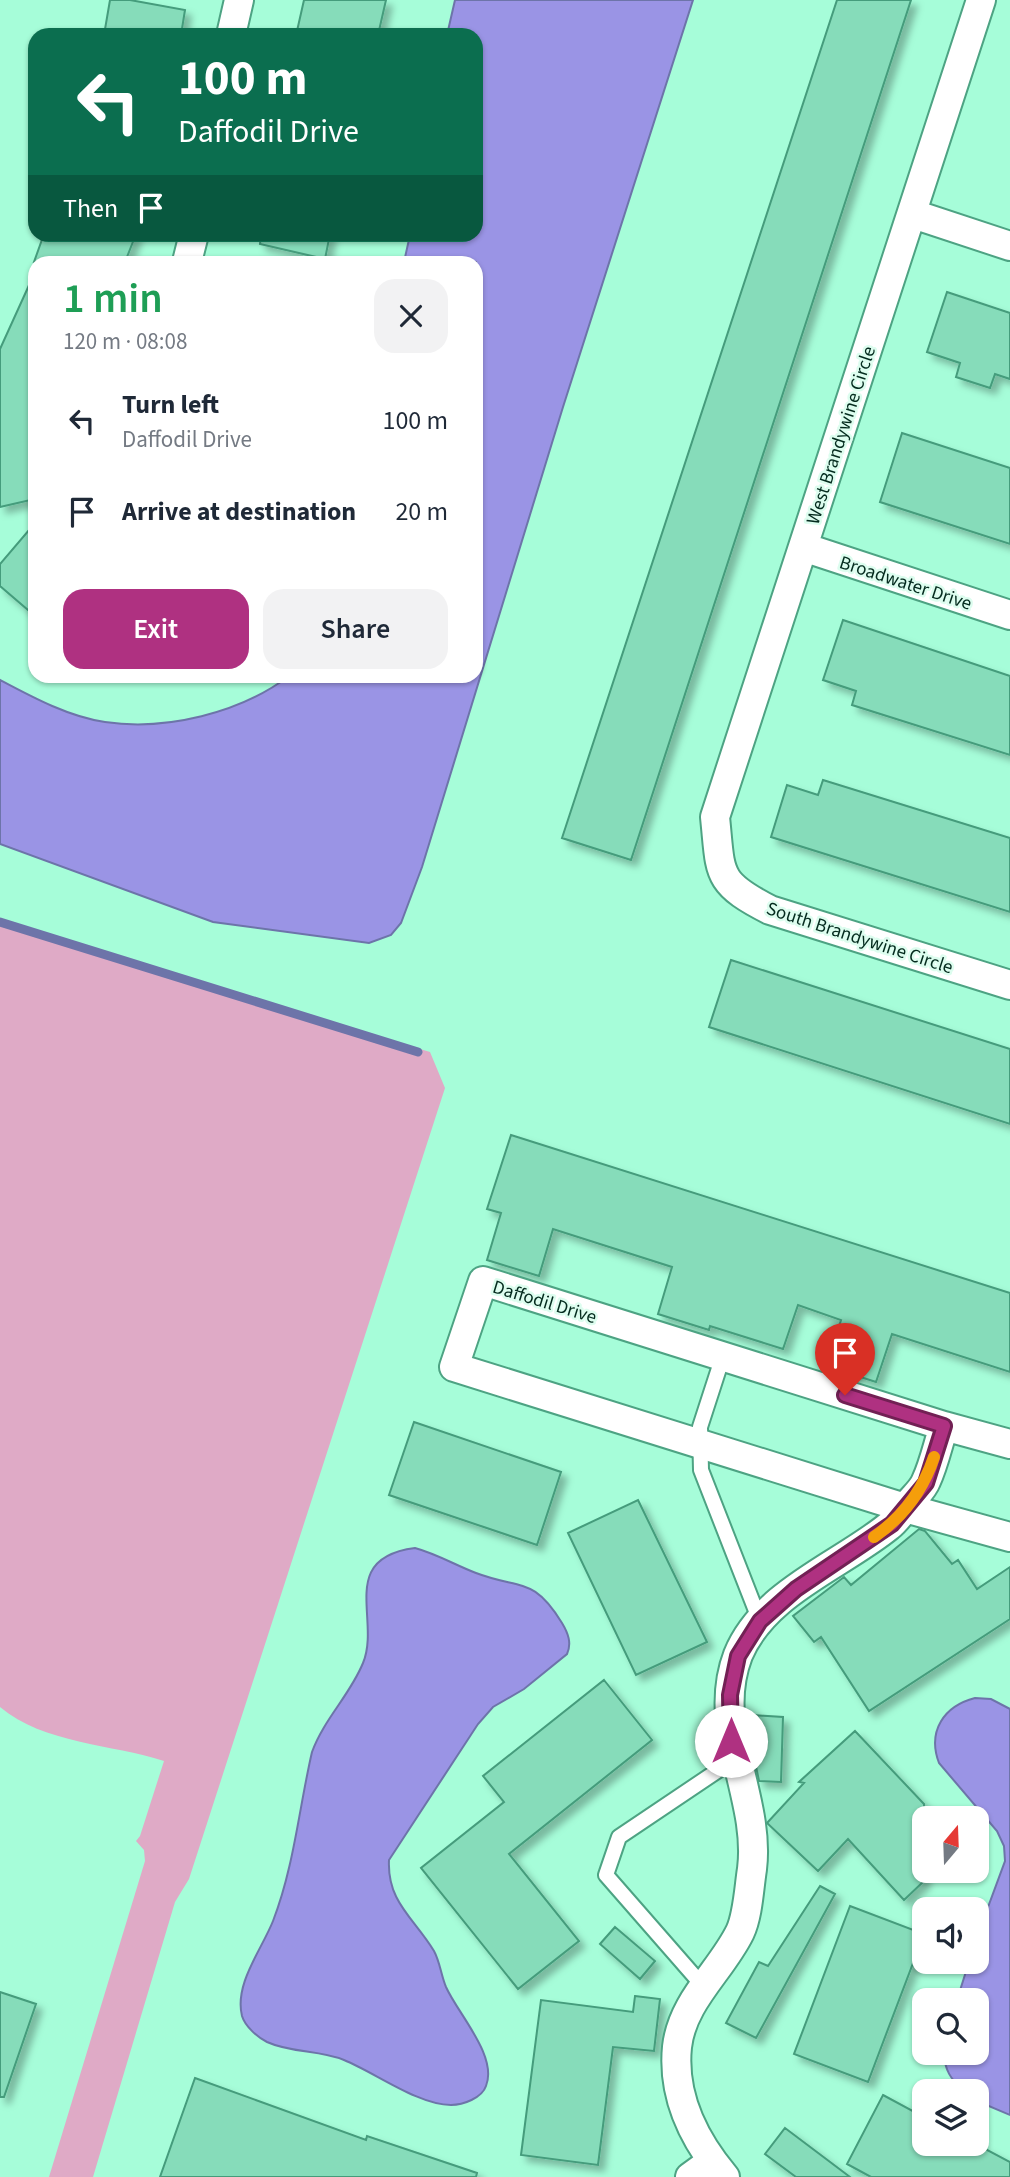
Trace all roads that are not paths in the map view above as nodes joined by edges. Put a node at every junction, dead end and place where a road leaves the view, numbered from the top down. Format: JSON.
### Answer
{"nodes":[{"id":1,"x":239,"y":0,"type":"edge"},
{"id":2,"x":981,"y":0,"type":"edge"},
{"id":3,"x":233,"y":28,"type":"edge"},
{"id":4,"x":913,"y":214,"type":"junction"},
{"id":5,"x":1010,"y":246,"type":"edge"},
{"id":6,"x":803,"y":548,"type":"junction"},
{"id":7,"x":1010,"y":615,"type":"edge"},
{"id":8,"x":721,"y":873,"type":"joint"},
{"id":9,"x":1010,"y":985,"type":"edge"},
{"id":10,"x":723,"y":1356,"type":"junction"},
{"id":11,"x":944,"y":1426,"type":"junction"},
{"id":12,"x":1010,"y":1444,"type":"edge"},
{"id":13,"x":699,"y":1445,"type":"junction"},
{"id":14,"x":905,"y":1508,"type":"junction"},
{"id":15,"x":1010,"y":1537,"type":"edge"},
{"id":16,"x":760,"y":1621,"type":"junction"},
{"id":17,"x":735,"y":1759,"type":"junction"},
{"id":18,"x":703,"y":1986,"type":"junction"},
{"id":19,"x":709,"y":2172,"type":"edge"}],
"edges":[{"from":1,"to":3,"type":"street"},
{"from":2,"to":4,"type":"street","name":"West Brandywine Circle"},
{"from":4,"to":5,"type":"street"},
{"from":4,"to":6,"type":"street","name":"West Brandywine Circle"},
{"from":6,"to":7,"type":"street","name":"Broadwater Drive"},
{"from":6,"to":8,"type":"street","name":"West Brandywine Circle"},
{"from":8,"to":9,"type":"street","name":"South Brandywine Circle"},
{"from":10,"to":11,"type":"street","name":"Daffodil Drive"},
{"from":10,"to":13,"type":"lane"},
{"from":10,"to":13,"type":"street","name":"Daffodil Drive"},
{"from":11,"to":12,"type":"street","name":"Daffodil Drive"},
{"from":11,"to":14,"type":"street"},
{"from":13,"to":14,"type":"street","name":"Daffodil Drive"},
{"from":13,"to":16,"type":"lane"},
{"from":14,"to":15,"type":"street","name":"Daffodil Drive"},
{"from":14,"to":16,"type":"street"},
{"from":16,"to":17,"type":"street"},
{"from":17,"to":18,"type":"street"},
{"from":17,"to":18,"type":"lane"},
{"from":18,"to":19,"type":"street"}]}
